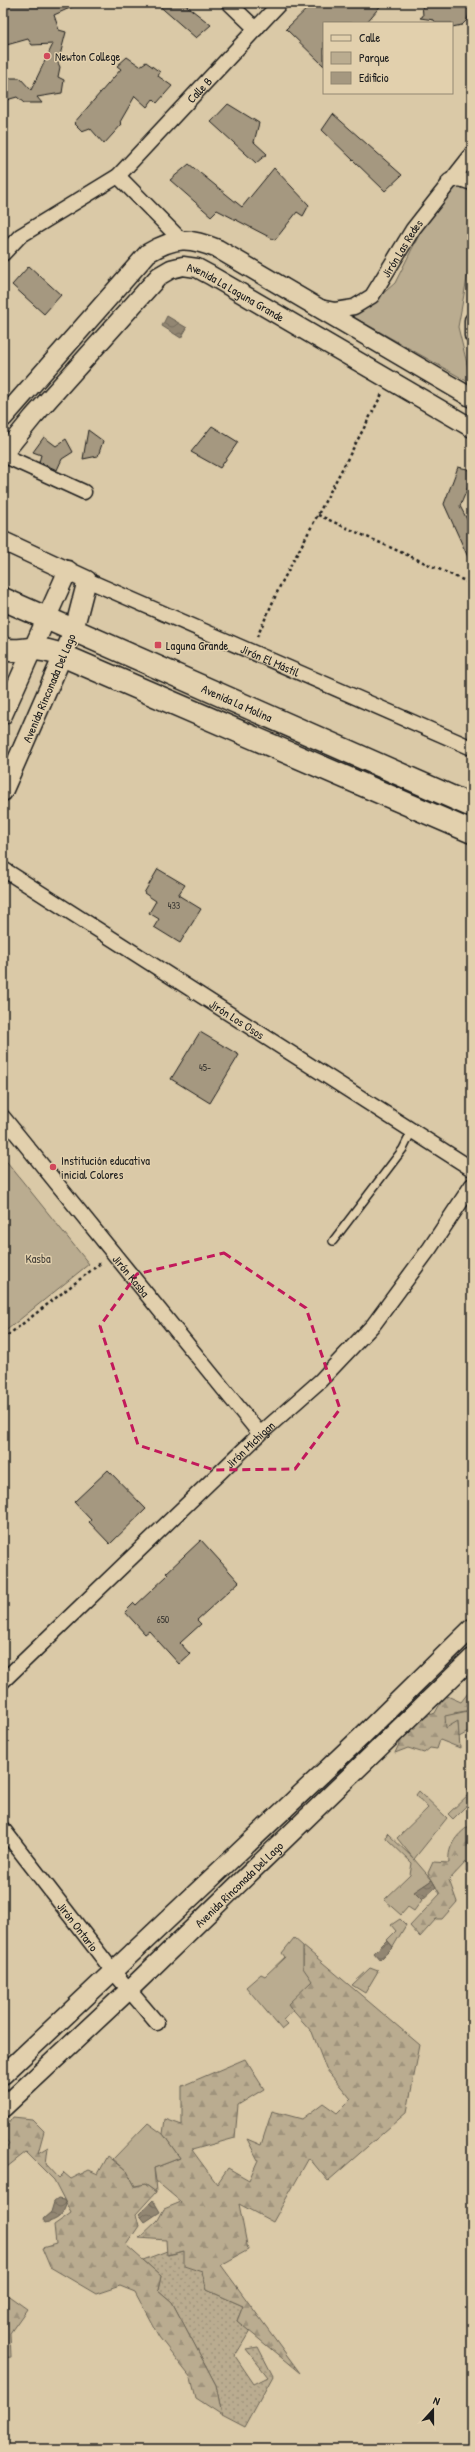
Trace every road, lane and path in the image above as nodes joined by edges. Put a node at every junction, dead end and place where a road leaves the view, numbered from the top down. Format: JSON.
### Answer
{"nodes":[{"id":1,"x":229,"y":3,"type":"edge"},
{"id":2,"x":280,"y":3,"type":"edge"},
{"id":3,"x":256,"y":29,"type":"junction"},
{"id":4,"x":472,"y":154,"type":"edge"},
{"id":5,"x":118,"y":176,"type":"junction"},
{"id":6,"x":449,"y":181,"type":"junction"},
{"id":7,"x":472,"y":182,"type":"edge"},
{"id":8,"x":181,"y":240,"type":"junction"},
{"id":9,"x":3,"y":254,"type":"edge"},
{"id":10,"x":259,"y":273,"type":"junction"},
{"id":11,"x":246,"y":294,"type":"junction"},
{"id":12,"x":314,"y":306,"type":"junction"},
{"id":13,"x":472,"y":320,"type":"edge"},
{"id":14,"x":472,"y":336,"type":"edge"},
{"id":15,"x":389,"y":380,"type":"junction"},
{"id":16,"x":472,"y":398,"type":"edge"},
{"id":17,"x":3,"y":418,"type":"edge"},
{"id":18,"x":472,"y":428,"type":"edge"},
{"id":19,"x":4,"y":450,"type":"edge"},
{"id":20,"x":84,"y":492,"type":"dead end"},
{"id":21,"x":318,"y":515,"type":"junction"},
{"id":22,"x":3,"y":541,"type":"edge"},
{"id":23,"x":68,"y":570,"type":"junction"},
{"id":24,"x":87,"y":580,"type":"junction"},
{"id":25,"x":472,"y":584,"type":"edge"},
{"id":26,"x":3,"y":599,"type":"edge"},
{"id":27,"x":46,"y":618,"type":"junction"},
{"id":28,"x":74,"y":630,"type":"junction"},
{"id":29,"x":3,"y":648,"type":"edge"},
{"id":30,"x":32,"y":649,"type":"junction"},
{"id":31,"x":250,"y":653,"type":"junction"},
{"id":32,"x":64,"y":656,"type":"junction"},
{"id":33,"x":3,"y":715,"type":"edge"},
{"id":34,"x":472,"y":748,"type":"edge"},
{"id":35,"x":3,"y":792,"type":"edge"},
{"id":36,"x":472,"y":806,"type":"edge"},
{"id":37,"x":472,"y":832,"type":"edge"},
{"id":38,"x":3,"y":869,"type":"edge"},
{"id":39,"x":3,"y":1118,"type":"edge"},
{"id":40,"x":412,"y":1131,"type":"junction"},
{"id":41,"x":472,"y":1169,"type":"edge"},
{"id":42,"x":472,"y":1185,"type":"edge"},
{"id":43,"x":333,"y":1241,"type":"dead end"},
{"id":44,"x":113,"y":1253,"type":"junction"},
{"id":45,"x":3,"y":1339,"type":"edge"},
{"id":46,"x":260,"y":1434,"type":"junction"},
{"id":47,"x":472,"y":1628,"type":"edge"},
{"id":48,"x":472,"y":1658,"type":"edge"},
{"id":49,"x":3,"y":1681,"type":"edge"},
{"id":50,"x":3,"y":1829,"type":"edge"},
{"id":51,"x":112,"y":1970,"type":"junction"},
{"id":52,"x":129,"y":1990,"type":"junction"},
{"id":53,"x":157,"y":2022,"type":"dead end"},
{"id":54,"x":3,"y":2075,"type":"edge"},
{"id":55,"x":3,"y":2108,"type":"edge"}],
"edges":[{"from":1,"to":3,"type":"street"},
{"from":2,"to":3,"type":"street","name":"Calle B"},
{"from":3,"to":5,"type":"street","name":"Calle B"},
{"from":4,"to":6,"type":"street","name":"Jirón Las Redes"},
{"from":5,"to":8,"type":"street"},
{"from":5,"to":9,"type":"street","name":"Calle B"},
{"from":6,"to":7,"type":"street"},
{"from":6,"to":12,"type":"street","name":"Jirón Las Redes"},
{"from":8,"to":10,"type":"street","name":"Avenida La Laguna Grande"},
{"from":8,"to":17,"type":"street","name":"Avenida La Laguna Grande"},
{"from":10,"to":11,"type":"street"},
{"from":10,"to":12,"type":"street","name":"Avenida La Laguna Grande"},
{"from":11,"to":15,"type":"street","name":"Avenida La Laguna Grande"},
{"from":11,"to":19,"type":"street","name":"Avenida La Laguna Grande"},
{"from":12,"to":16,"type":"street","name":"Avenida La Laguna Grande"},
{"from":13,"to":14,"type":"street"},
{"from":15,"to":18,"type":"street","name":"Avenida La Laguna Grande"},
{"from":15,"to":21,"type":"path"},
{"from":19,"to":20,"type":"street"},
{"from":21,"to":25,"type":"path"},
{"from":21,"to":31,"type":"path"},
{"from":22,"to":23,"type":"street","name":"Jirón El Mástil"},
{"from":23,"to":24,"type":"street","name":"Jirón El Mástil"},
{"from":23,"to":27,"type":"street"},
{"from":24,"to":28,"type":"street","name":"Avenida Rinconada Del Lago"},
{"from":24,"to":31,"type":"street","name":"Jirón El Mástil"},
{"from":26,"to":27,"type":"main road","name":"Avenida La Molina"},
{"from":27,"to":28,"type":"main road","name":"Avenida La Molina"},
{"from":27,"to":30,"type":"street"},
{"from":28,"to":32,"type":"street","name":"Avenida Rinconada Del Lago"},
{"from":28,"to":36,"type":"main road","name":"Avenida La Molina"},
{"from":29,"to":30,"type":"main road"},
{"from":30,"to":32,"type":"main road"},
{"from":30,"to":33,"type":"street"},
{"from":31,"to":34,"type":"street","name":"Jirón El Mástil"},
{"from":32,"to":35,"type":"street","name":"Avenida Rinconada Del Lago"},
{"from":32,"to":37,"type":"main road"},
{"from":38,"to":40,"type":"street","name":"Jirón Los Osos"},
{"from":39,"to":44,"type":"street","name":"Jirón Kasba"},
{"from":40,"to":41,"type":"street","name":"Jirón Los Osos"},
{"from":40,"to":43,"type":"lane"},
{"from":42,"to":46,"type":"street","name":"Jirón Michigan"},
{"from":44,"to":45,"type":"path"},
{"from":44,"to":46,"type":"street","name":"Jirón Kasba"},
{"from":46,"to":49,"type":"street","name":"Jirón Michigan"},
{"from":47,"to":51,"type":"street","name":"Avenida Rinconada Del Lago"},
{"from":48,"to":52,"type":"street","name":"Avenida Rinconada Del Lago"},
{"from":50,"to":51,"type":"street","name":"Jirón Ontario"},
{"from":51,"to":52,"type":"street","name":"Jirón Ontario"},
{"from":51,"to":54,"type":"street","name":"Avenida Rinconada Del Lago"},
{"from":52,"to":53,"type":"street","name":"Jirón Ontario"},
{"from":52,"to":55,"type":"street","name":"Avenida Rinconada Del Lago"}]}
